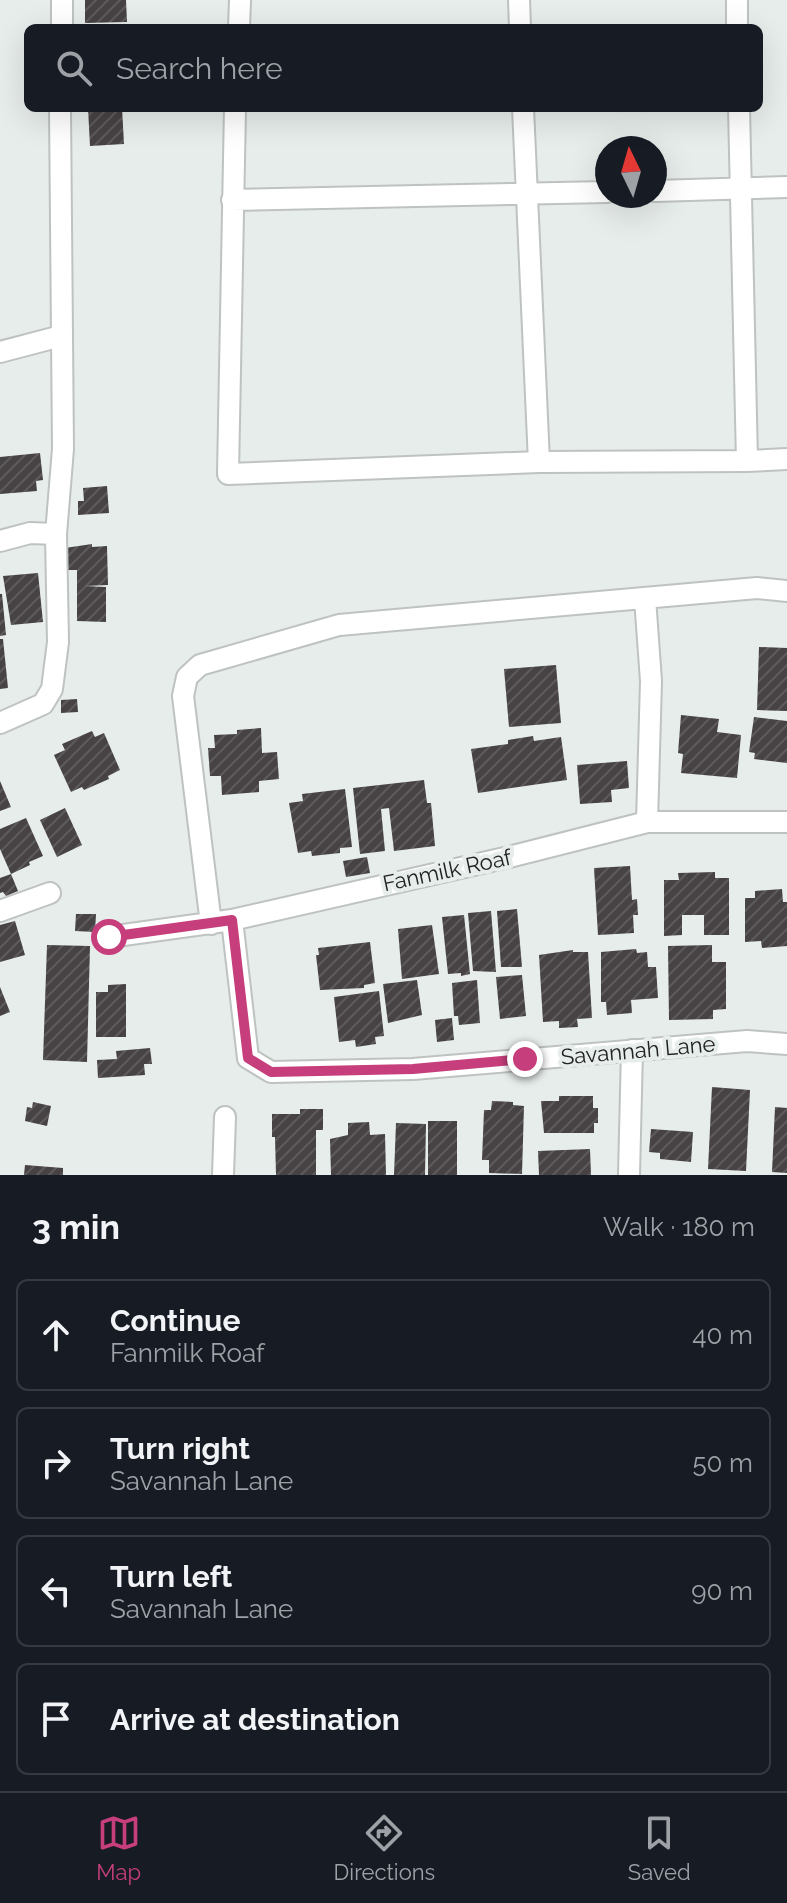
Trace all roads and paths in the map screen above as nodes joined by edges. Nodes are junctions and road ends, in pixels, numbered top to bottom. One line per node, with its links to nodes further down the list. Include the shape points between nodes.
1 (62, 0): 5 (street)
2 (240, 0): 6 (street)
3 (519, 0): 7 (street)
4 (737, 0): 8 (street)
5 (62, 24)
6 (239, 24)
7 (520, 24)
8 (737, 24)
9 (60, 112): 19 (street)
10 (235, 112): 18 (street)
11 (523, 112): 17 (street)
12 (739, 112): 14 (street)
13 (787, 187): 14 (street)
14 (740, 188): 15 (street); 22 (street)
15 (667, 191)
16 (595, 192): 17 (street)
17 (525, 195): 18 (street); 23 (street)
18 (232, 200): 23 (street, via 228,474)
19 (61, 336): 20 (street); 24 (street, via 63,449)
20 (0, 352)
21 (787, 459): 22 (street)
22 (747, 461): 23 (street)
23 (539, 462)
24 (56, 534): 25 (street, via 30,533); 28 (street, via 58,642 52,689 43,704)
25 (0, 541)
26 (787, 591): 27 (street, via 757,588)
27 (645, 598): 29 (street, via 651,681); 34 (street, via 339,625 200,665 187,677 183,696)
28 (0, 723)
29 (647, 822): 30 (street, Fanmilk Roaf); 33 (street, Fanmilk Roaf)
30 (787, 822)
31 (50, 893): 32 (street)
32 (0, 911)
33 (232, 920): 34 (street, Fanmilk Roaf); 37 (street, Savannah Lane, via 248,1058 271,1072 413,1069)
34 (211, 924): 35 (street, Fanmilk Roaf)
35 (109, 937)
36 (787, 1044): 37 (street, Savannah Lane, via 747,1041)
37 (632, 1050): 40 (street)
38 (225, 1117): 39 (street)
39 (223, 1175)
40 (629, 1175)

